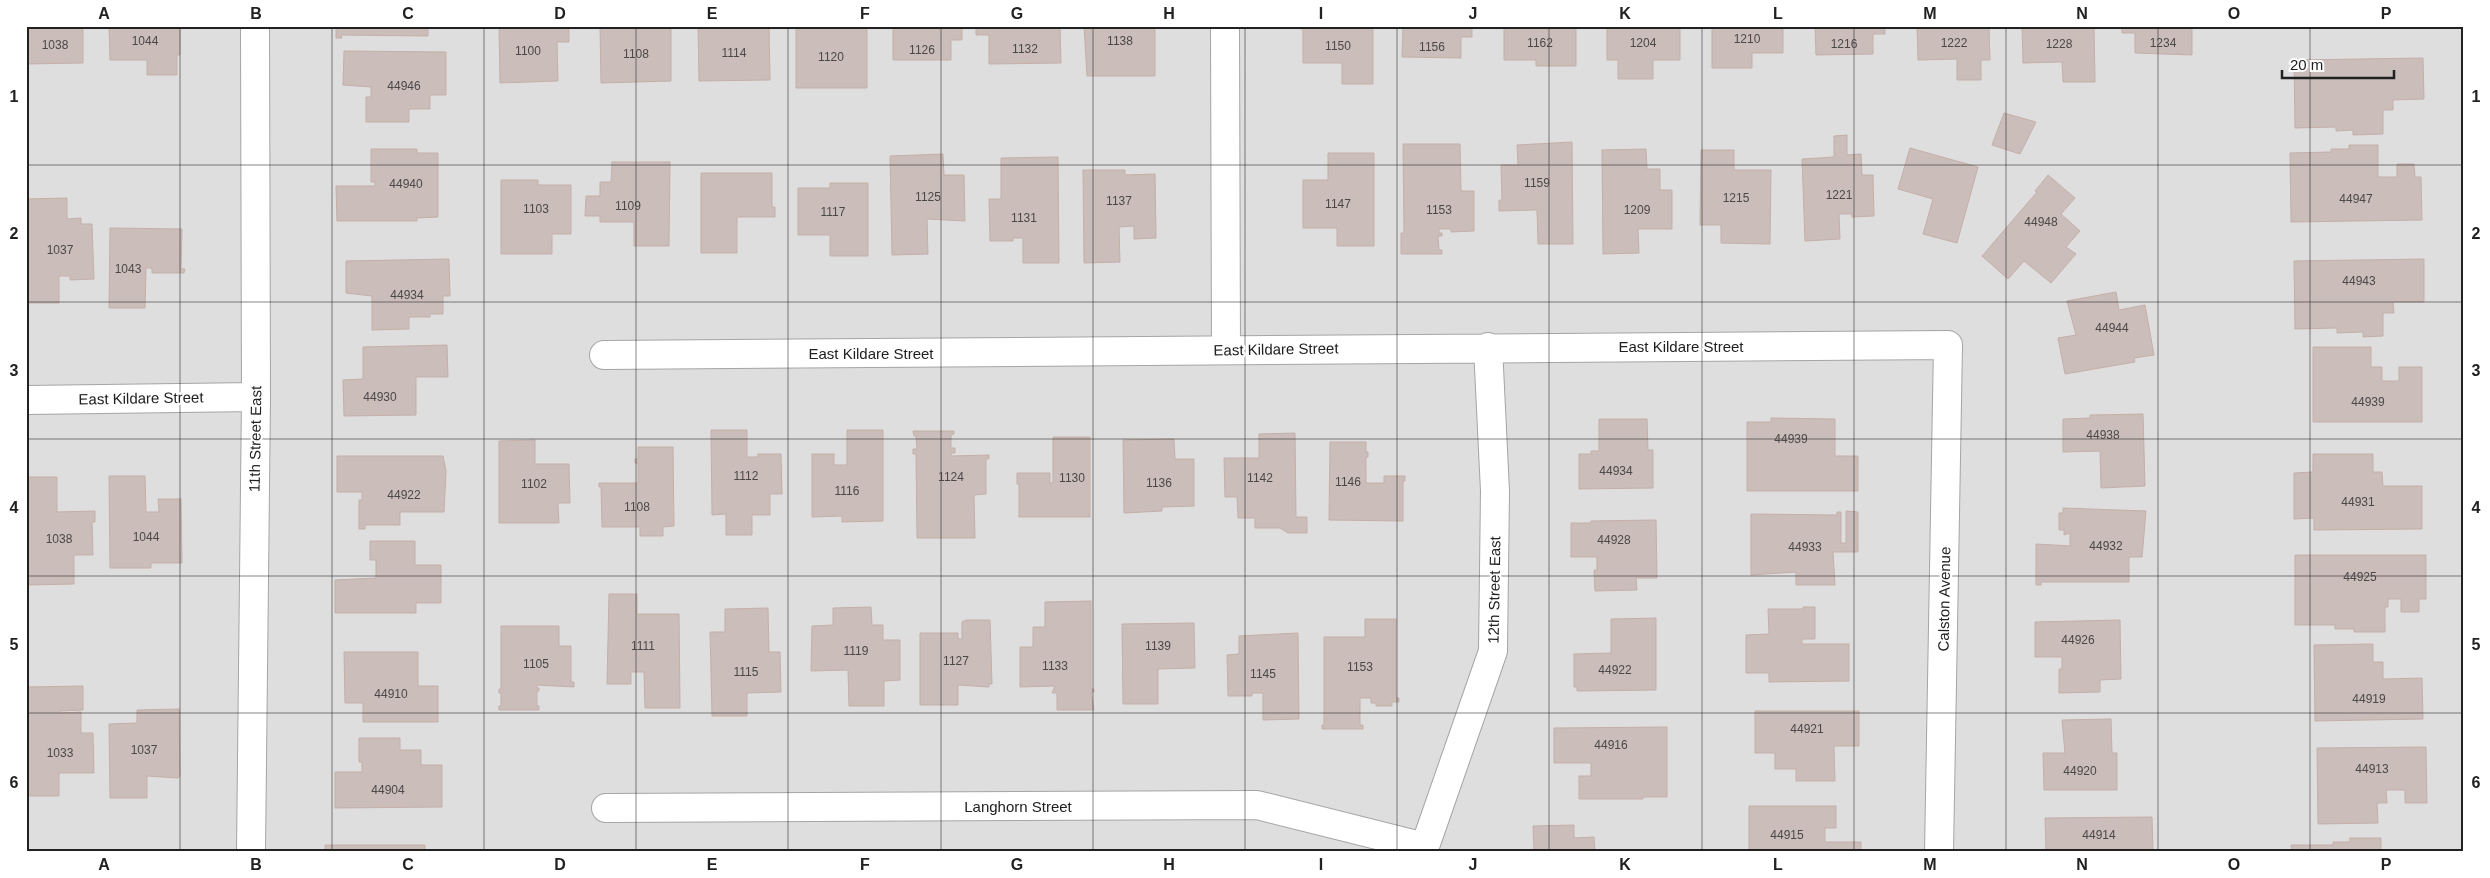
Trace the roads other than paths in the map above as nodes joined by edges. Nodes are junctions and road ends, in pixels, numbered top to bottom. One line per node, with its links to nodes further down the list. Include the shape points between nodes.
1 (256, 26): 7 (street, 11th Street East)
2 (1225, 26): 5 (street)
3 (1948, 345): 4 (street, East Kildare Street); 12 (street, Calston Avenue)
4 (1488, 347): 5 (street, East Kildare Street); 10 (street, 12th Street East, via 1495,491 1493,650)
5 (1226, 350): 6 (street, East Kildare Street)
6 (604, 355)
7 (256, 397): 8 (street, East Kildare Street); 11 (street, 11th Street East)
8 (26, 400)
9 (606, 808): 10 (street, Langhorn Street, via 1257,805)
10 (1424, 849)
11 (251, 852)
12 (1939, 852)

